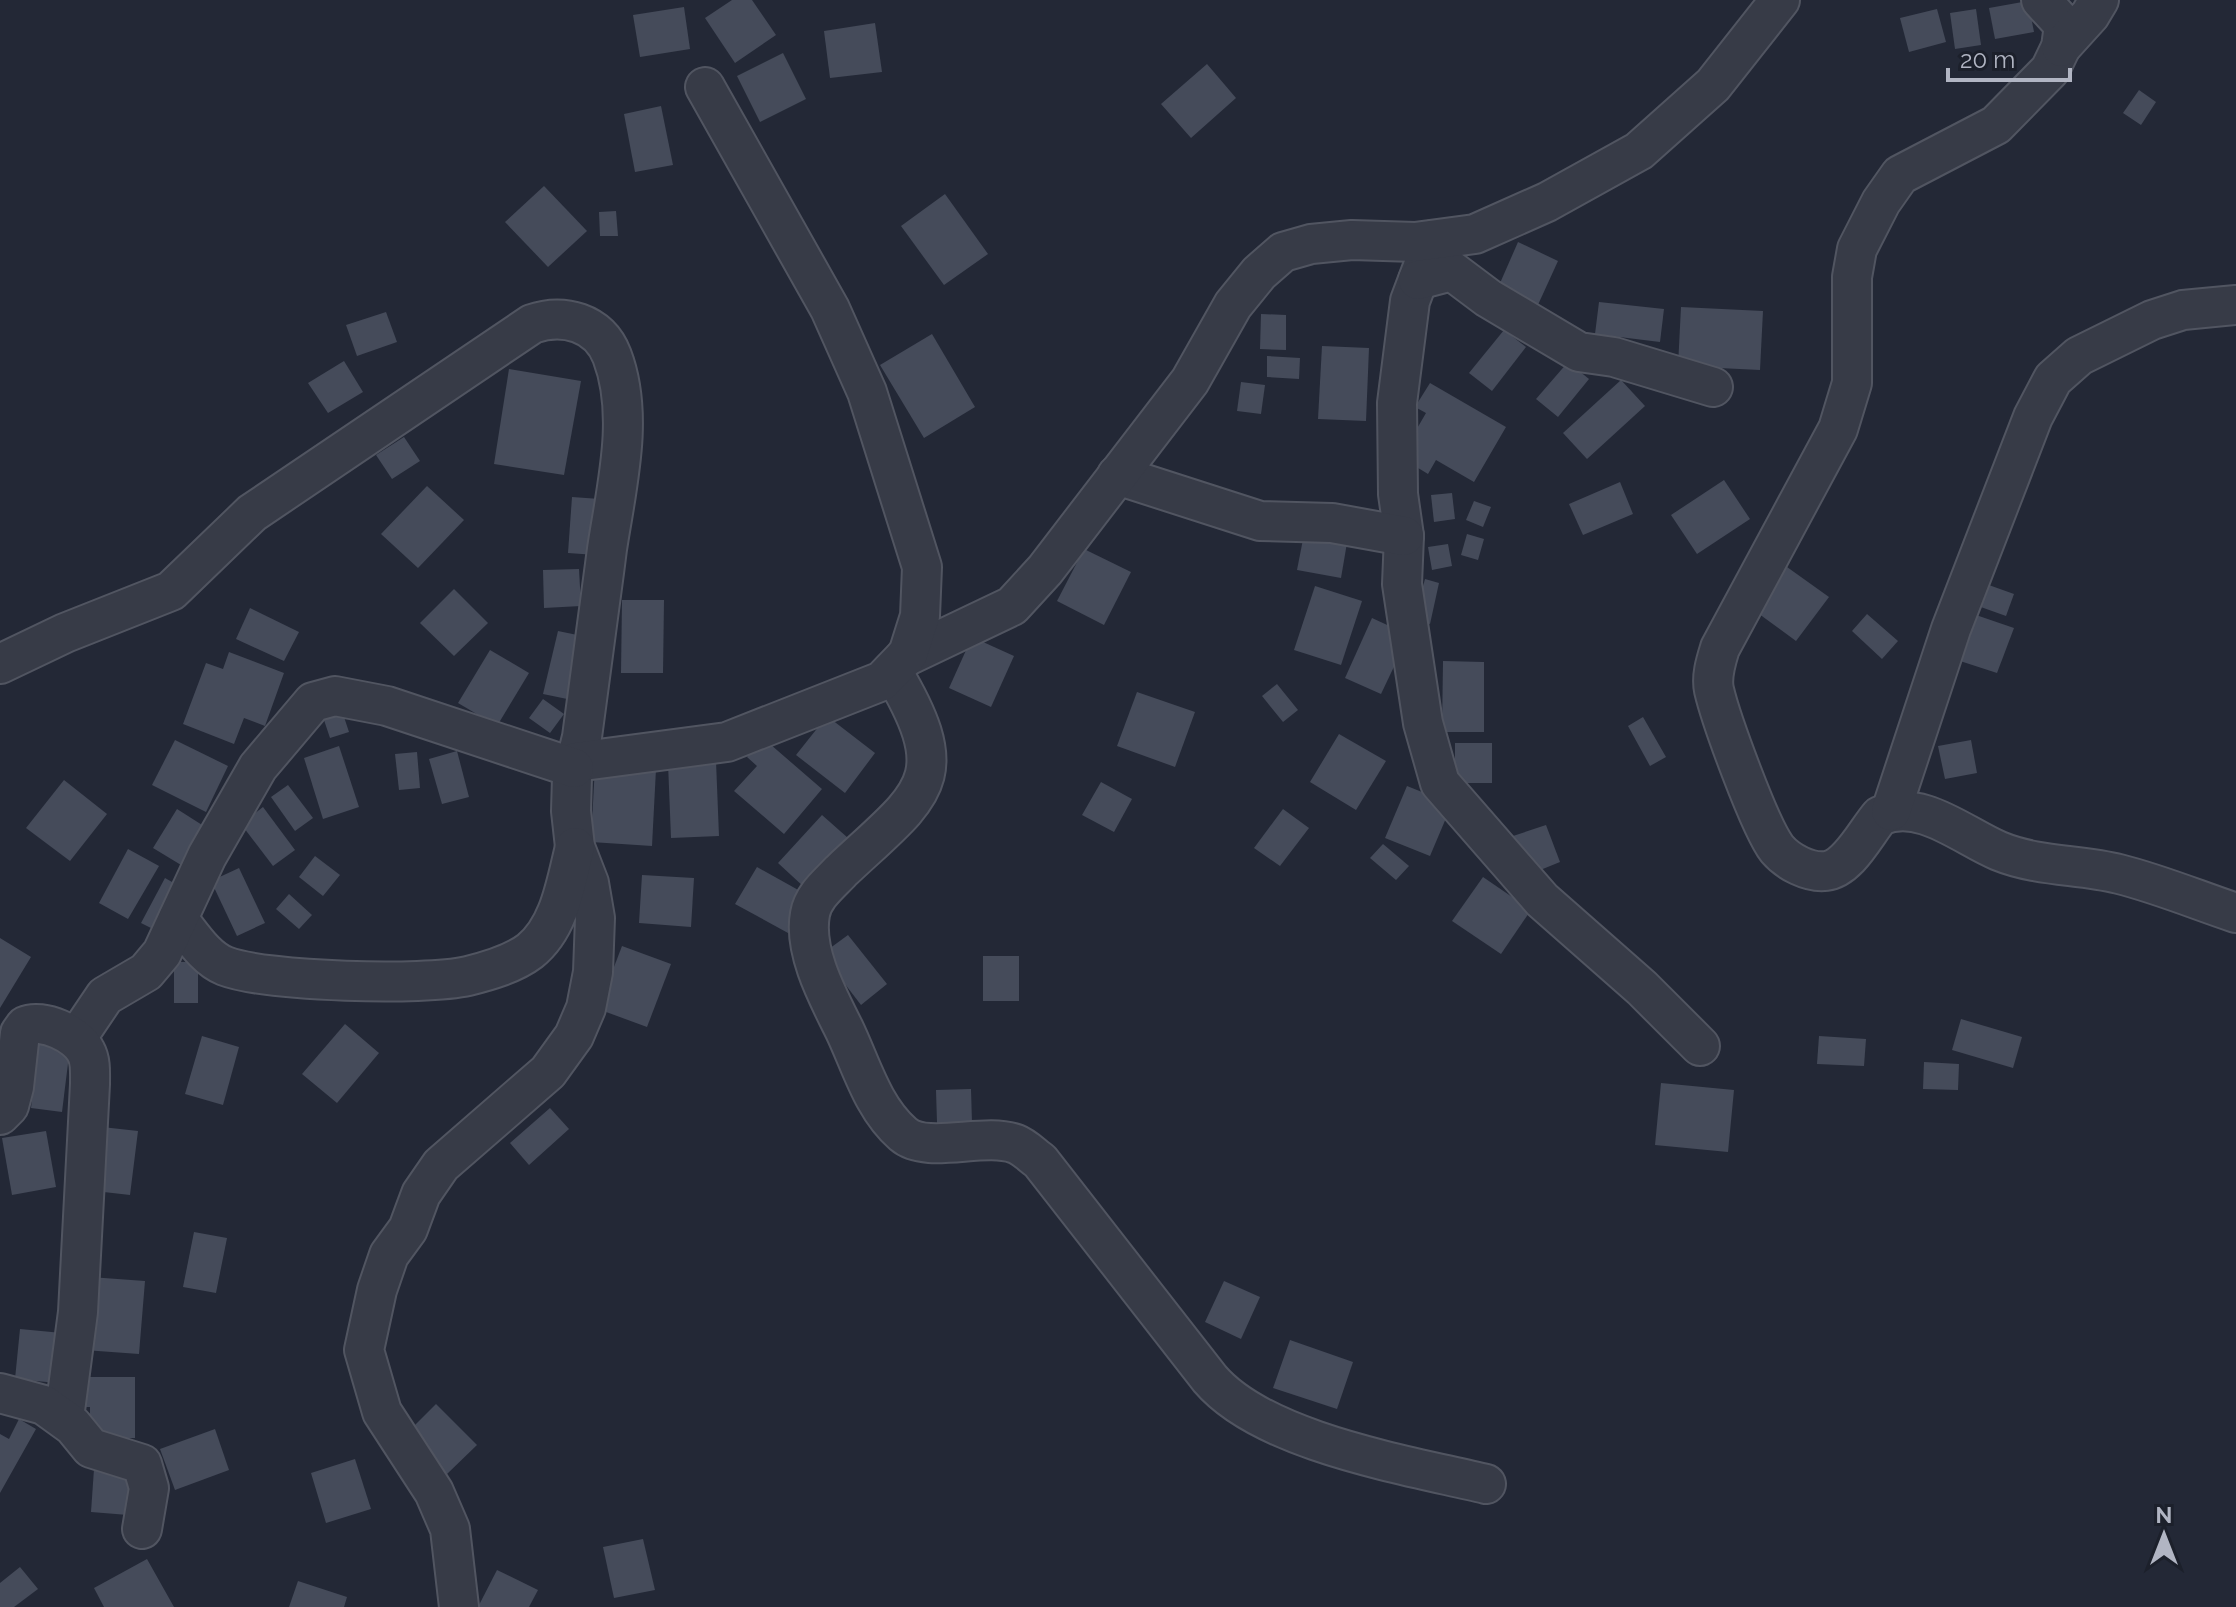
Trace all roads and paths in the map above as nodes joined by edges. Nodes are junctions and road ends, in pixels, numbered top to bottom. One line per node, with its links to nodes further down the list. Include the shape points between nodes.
1 (1780, 0): 6 (street, via 1713,85 1639,151 1475,234)
2 (2041, 0): 4 (street, via 2064,25)
3 (2099, 0): 4 (street)
4 (2061, 47): 15 (street, via 2050,70 1996,125 1900,175 1881,202 1857,249 1852,383 1838,429 1720,648 1713,671 1713,688 1759,814 1776,848 1790,860 1828,871 1844,862 1880,816)
5 (705, 87): 13 (street, via 830,309 867,392 922,567 920,616)
6 (1433, 240): 7 (street); 10 (street, via 1352,240 1283,252 1233,305 1190,381)
7 (1418, 280): 9 (street, via 1452,271 1579,352 1614,357); 11 (street, via 1410,301 1397,403)
8 (2236, 305): 15 (street, via 2183,310 2152,320 2079,356 2053,379 2033,417 1951,629)
9 (1713, 387)
10 (1117, 475): 11 (street, via 1260,521 1332,523); 13 (street, via 1012,606)
11 (1404, 536): 20 (street, via 1402,584 1423,723 1440,783 1542,900)
12 (0, 664): 14 (street, via 171,591 252,513 532,324 567,318 596,332 612,354 622,438)
13 (898, 664): 14 (street, via 882,681 727,742); 24 (street, via 924,733 929,761 921,789 897,820 820,892 810,911 808,933 837,1015 888,1116 905,1136 949,1143 995,1139 1018,1145 1040,1161 1210,1379 1241,1407 1367,1455)
14 (575, 765): 16 (street); 18 (street, via 387,706 335,696 313,702 258,767)
15 (1891, 811): 17 (street, via 1933,818 2030,862 2119,874)
16 (575, 847): 18 (street, via 560,906 546,935 508,963 466,976 370,981 249,972 210,958); 26 (street, via 595,918 586,1008 548,1072 441,1165 421,1194 408,1229 389,1255 364,1350 382,1412 434,1492 450,1529)
17 (2236, 913)
18 (178, 919): 19 (street, via 146,972 105,996)
19 (76, 1039): 21 (street, via 37,1023 25,1026 9,1106); 23 (street, via 89,1060 90,1084 78,1312)
20 (1700, 1046)
21 (0, 1115)
22 (0, 1393): 23 (street, via 44,1405)
23 (64, 1418): 25 (street, via 91,1448 142,1464 149,1488)
24 (1486, 1484)
25 (142, 1529)
26 (459, 1607)

